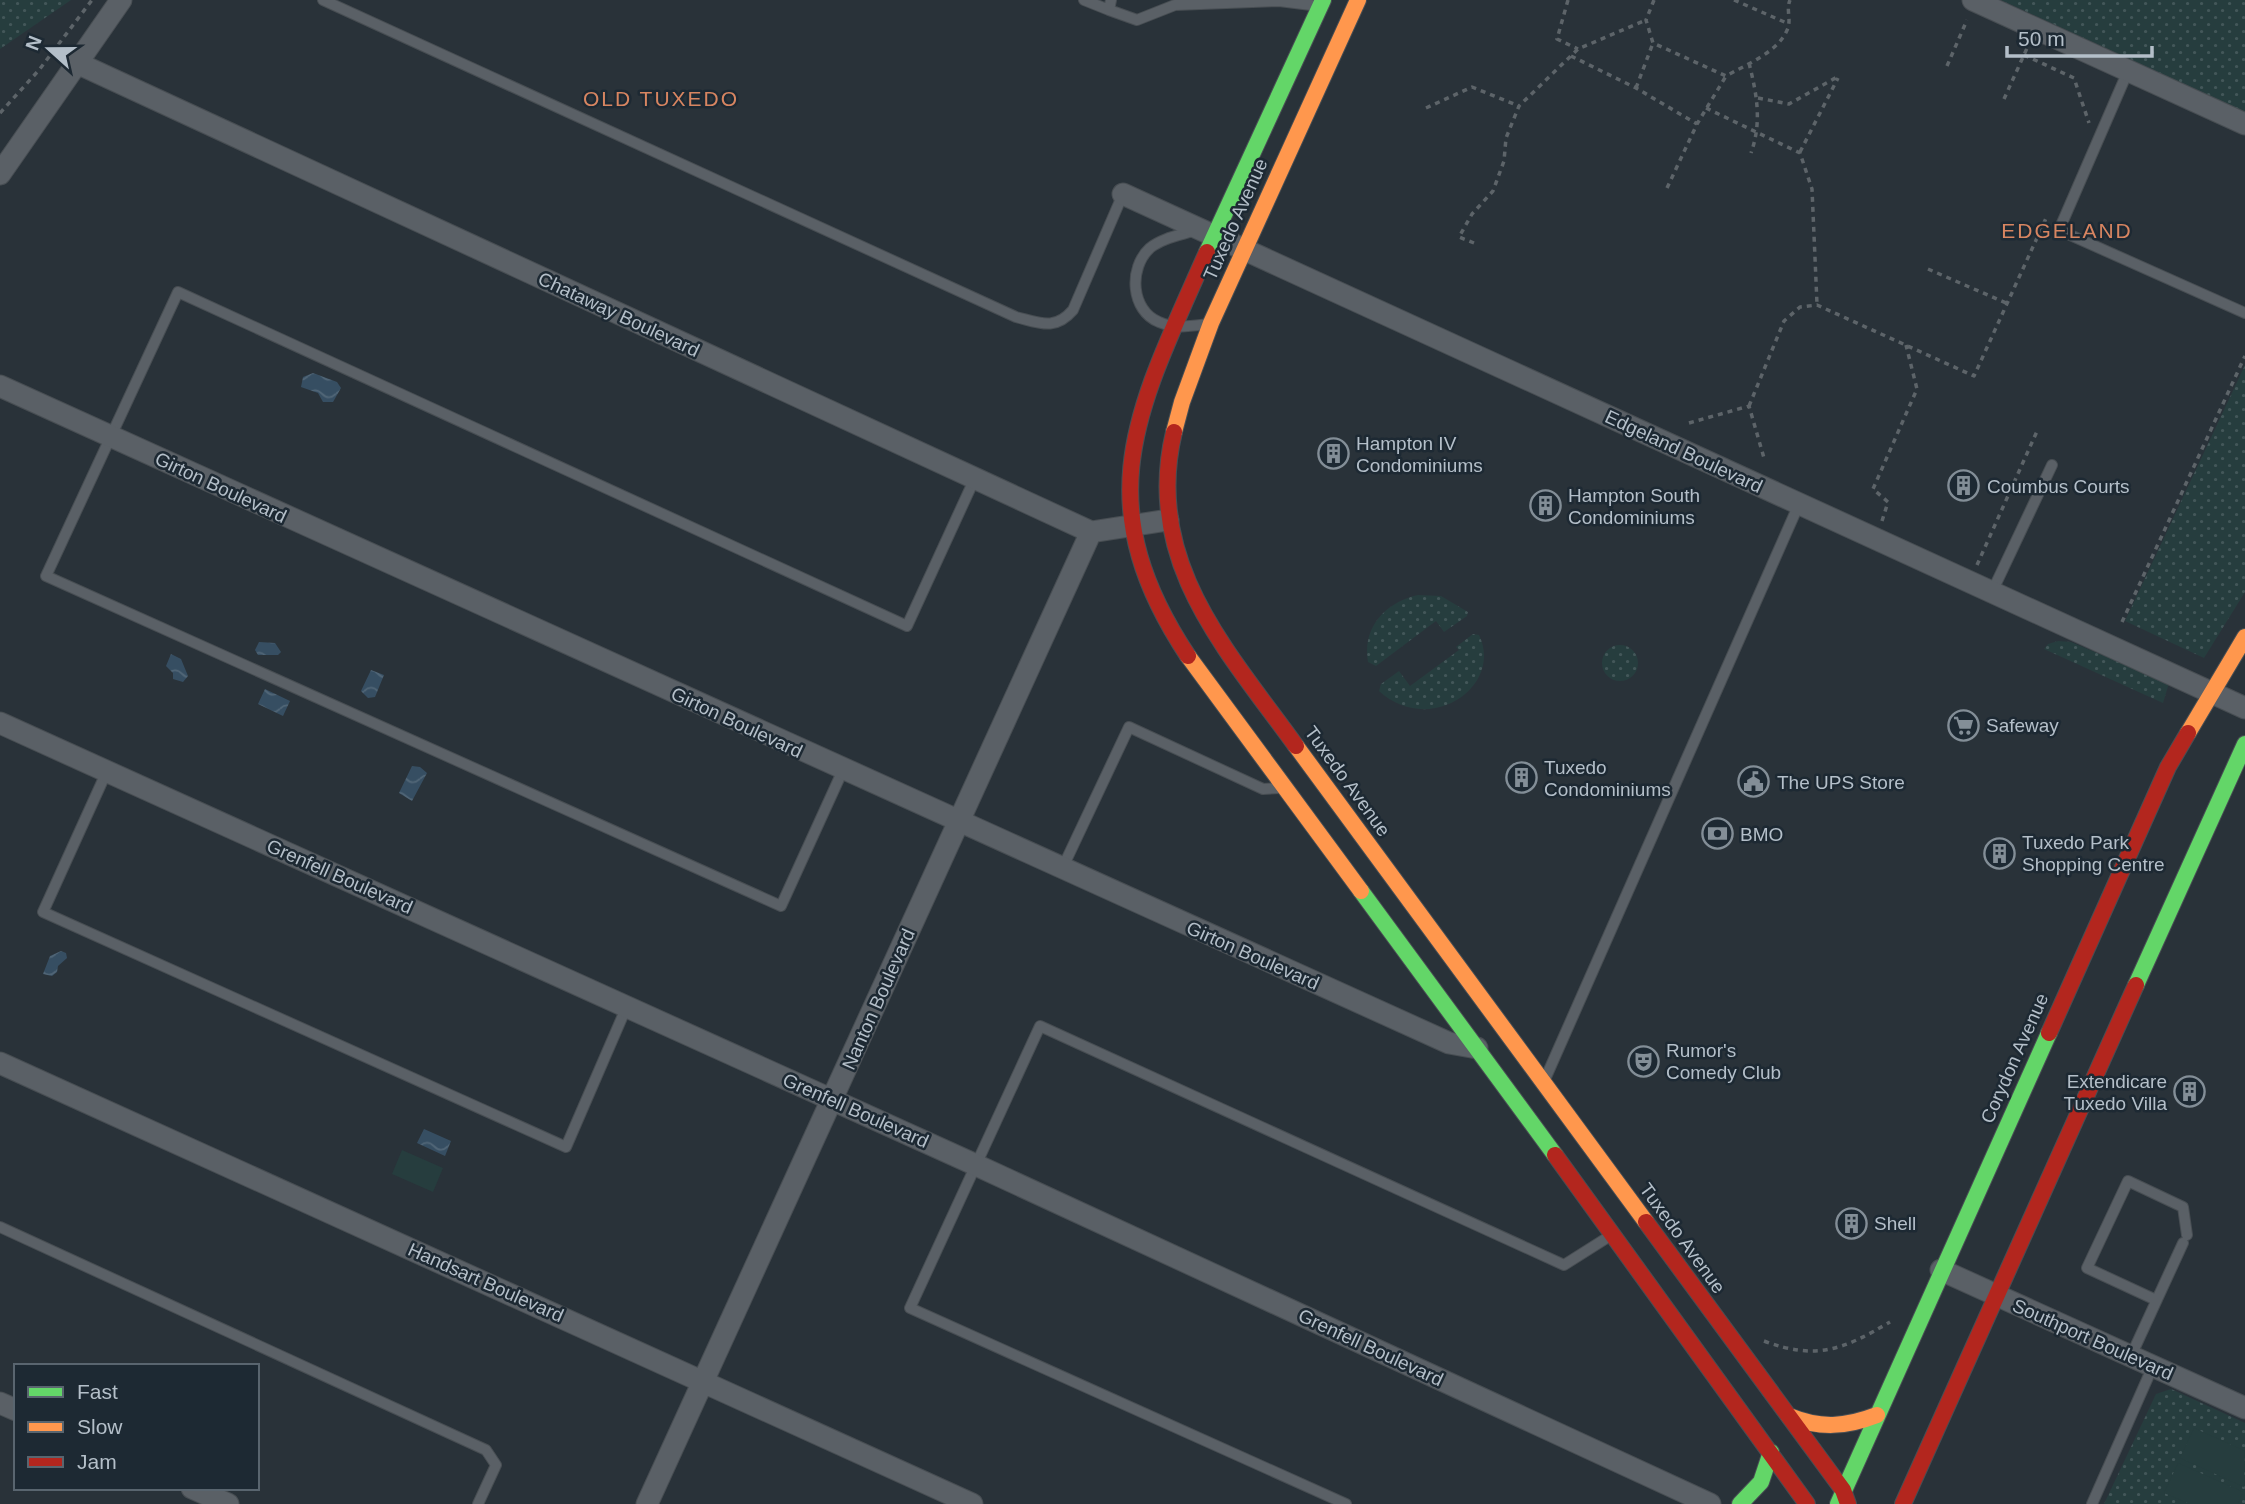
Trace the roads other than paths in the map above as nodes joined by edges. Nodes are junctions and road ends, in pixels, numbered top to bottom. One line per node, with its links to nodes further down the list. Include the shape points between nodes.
1 (121, 0): 9 (street)
2 (323, 0): 13 (lane, via 1016,317 1050,326 1063,322 1073,310)
3 (1084, 0): 7 (lane)
4 (1358, 0): 8 (main road, Tuxedo Avenue)
5 (1974, 1): 10 (street)
6 (1321, 3): 7 (lane, via 1175,5 1137,20); 8 (main road); 14 (main road, Tuxedo Avenue)
7 (1110, 5)
8 (1349, 19): 15 (main road, Tuxedo Avenue)
9 (77, 63): 12 (street); 22 (street, Chataway Boulevard)
10 (2128, 71): 11 (street); 16 (lane, via 2059,230)
11 (2245, 124)
12 (0, 174)
13 (1123, 194): 14 (street, Edgeland Boulevard)
14 (1206, 232): 15 (street, Edgeland Boulevard); 18 (main road, Tuxedo Avenue); 18 (lane, via 1150,248 1136,273 1142,309 1158,322)
15 (1244, 250): 17 (main road, Tuxedo Avenue); 23 (street, Edgeland Boulevard)
16 (2245, 313)
17 (1212, 324): 18 (lane); 24 (main road, Tuxedo Avenue, via 1174,434)
18 (1175, 327): 25 (main road, Tuxedo Avenue, via 1153,377 1133,444 1128,473)
19 (0, 386): 20 (street, Girton Boulevard)
20 (111, 437): 22 (lane, via 178,292 907,626); 33 (street, Girton Boulevard); 33 (lane, via 46,576 781,906)
21 (2052, 465): 27 (lane)
22 (975, 478): 26 (street, Chataway Boulevard)
23 (1799, 504): 27 (street, Edgeland Boulevard); 41 (lane)
24 (1168, 520): 25 (street); 41 (main road, Tuxedo Avenue, via 1185,579 1219,639)
25 (1131, 526): 26 (street); 35 (main road, Tuxedo Avenue, via 1146,583 1168,625)
26 (1091, 532): 36 (street, Nanton Boulevard)
27 (1993, 592): 29 (street, Edgeland Boulevard)
28 (2245, 637): 29 (main road, Corydon Avenue)
29 (2211, 693): 30 (street, Edgeland Boulevard); 48 (main road, Corydon Avenue, via 2168,767)
30 (2245, 708)
31 (0, 723): 34 (street, Grenfell Boulevard)
32 (2245, 744): 49 (main road)
33 (843, 770): 36 (street, Girton Boulevard)
34 (107, 771): 38 (street, Grenfell Boulevard); 38 (lane, via 43,912 566,1147)
35 (1285, 788): 37 (lane, via 1263,789 1129,727); 39 (main road, Tuxedo Avenue)
36 (958, 822): 37 (street, Girton Boulevard); 42 (street, Nanton Boulevard)
37 (1062, 869): 39 (street, Girton Boulevard, via 1449,1043)
38 (627, 1006): 42 (street, Grenfell Boulevard)
39 (1477, 1048): 45 (main road, Tuxedo Avenue)
40 (0, 1063): 53 (street, Handsart Boulevard)
41 (1543, 1083): 47 (main road, Tuxedo Avenue)
42 (832, 1100): 43 (street, Grenfell Boulevard); 53 (street, Nanton Boulevard)
43 (976, 1165): 45 (lane, via 1040,1027 1564,1265); 64 (lane, via 910,1308); 65 (street, Grenfell Boulevard)
44 (0, 1227): 61 (lane, via 486,1450 496,1465)
45 (1613, 1233): 57 (main road, Tuxedo Avenue, via 1634,1255)
46 (1657, 1257): 47 (lane)
47 (1676, 1263): 56 (main road, Tuxedo Avenue)
48 (1941, 1270): 49 (street, Southport Boulevard); 55 (main road, Corydon Avenue)
49 (1997, 1295): 51 (street, Southport Boulevard); 68 (main road)
50 (2156, 1300): 50 (lane, via 2087,1268 2127,1181 2183,1207 2185,1239); 51 (lane)
51 (2131, 1356): 52 (street, Southport Boulevard)
52 (2153, 1366): 54 (street, Southport Boulevard); 69 (lane)
53 (704, 1381): 62 (street, Nanton Boulevard); 63 (street, Handsart Boulevard)
54 (2245, 1408)
55 (1877, 1415): 56 (main road, via 1832,1429); 59 (main road, Corydon Avenue)
56 (1789, 1416): 59 (main road, Tuxedo Avenue)
57 (1772, 1452): 66 (main road, via 1765,1477); 67 (main road, Tuxedo Avenue)
58 (196, 1490): 60 (street)
59 (1843, 1499)
60 (228, 1504)
61 (478, 1504)
62 (647, 1504)
63 (972, 1504)
64 (1346, 1504)
65 (1710, 1504)
66 (1740, 1504)
67 (1807, 1504)
68 (1903, 1504)
69 (2092, 1504)

